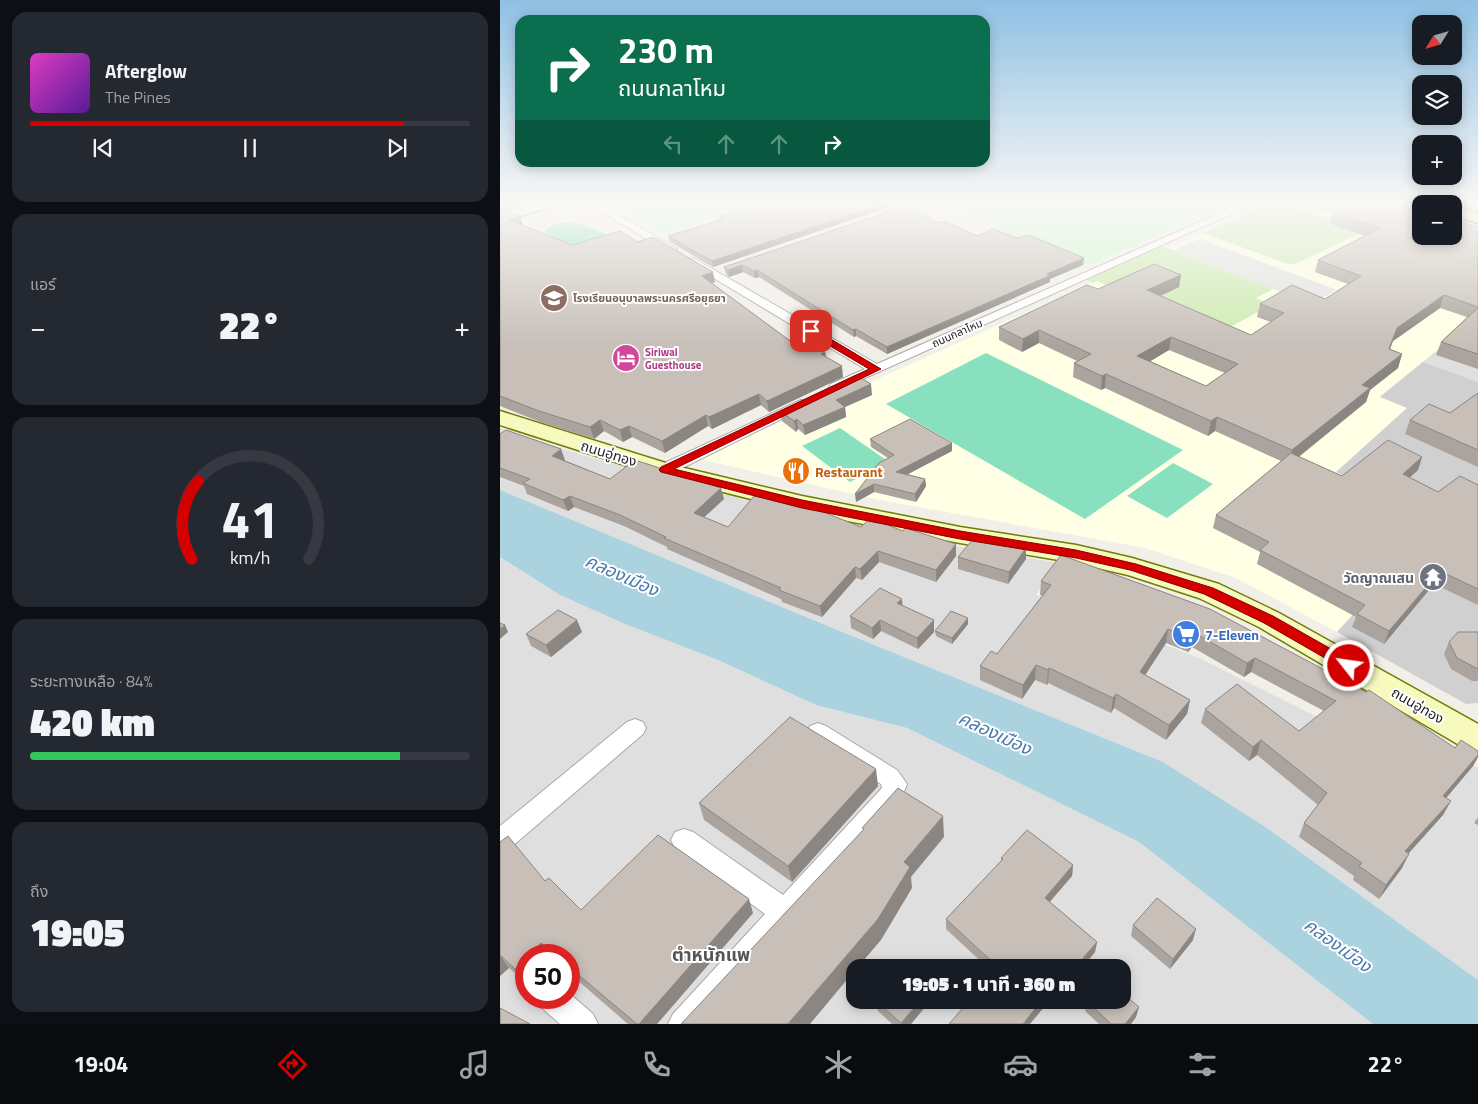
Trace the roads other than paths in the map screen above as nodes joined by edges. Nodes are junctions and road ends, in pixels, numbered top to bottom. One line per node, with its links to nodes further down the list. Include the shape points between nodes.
1 (672, 250): 4 (street)
2 (1145, 250): 5 (street, ถนนกลาโหม)
3 (731, 267): 4 (street)
4 (712, 273): 5 (street)
5 (876, 369): 7 (street, ถนนกลาโหม)
6 (500, 418): 7 (main road, ถนนอู่ทอง)
7 (664, 470): 10 (main road, ถนนอู่ทอง, via 802,504 1076,554 1209,591 1269,620)
8 (635, 728): 12 (street)
9 (818, 732): 13 (street, via 890,777 895,784 894,792)
10 (1478, 740)
11 (684, 840): 13 (street)
12 (500, 841)
13 (785, 912): 16 (street)
14 (565, 1009): 15 (street)
15 (583, 1024)
16 (683, 1024)

